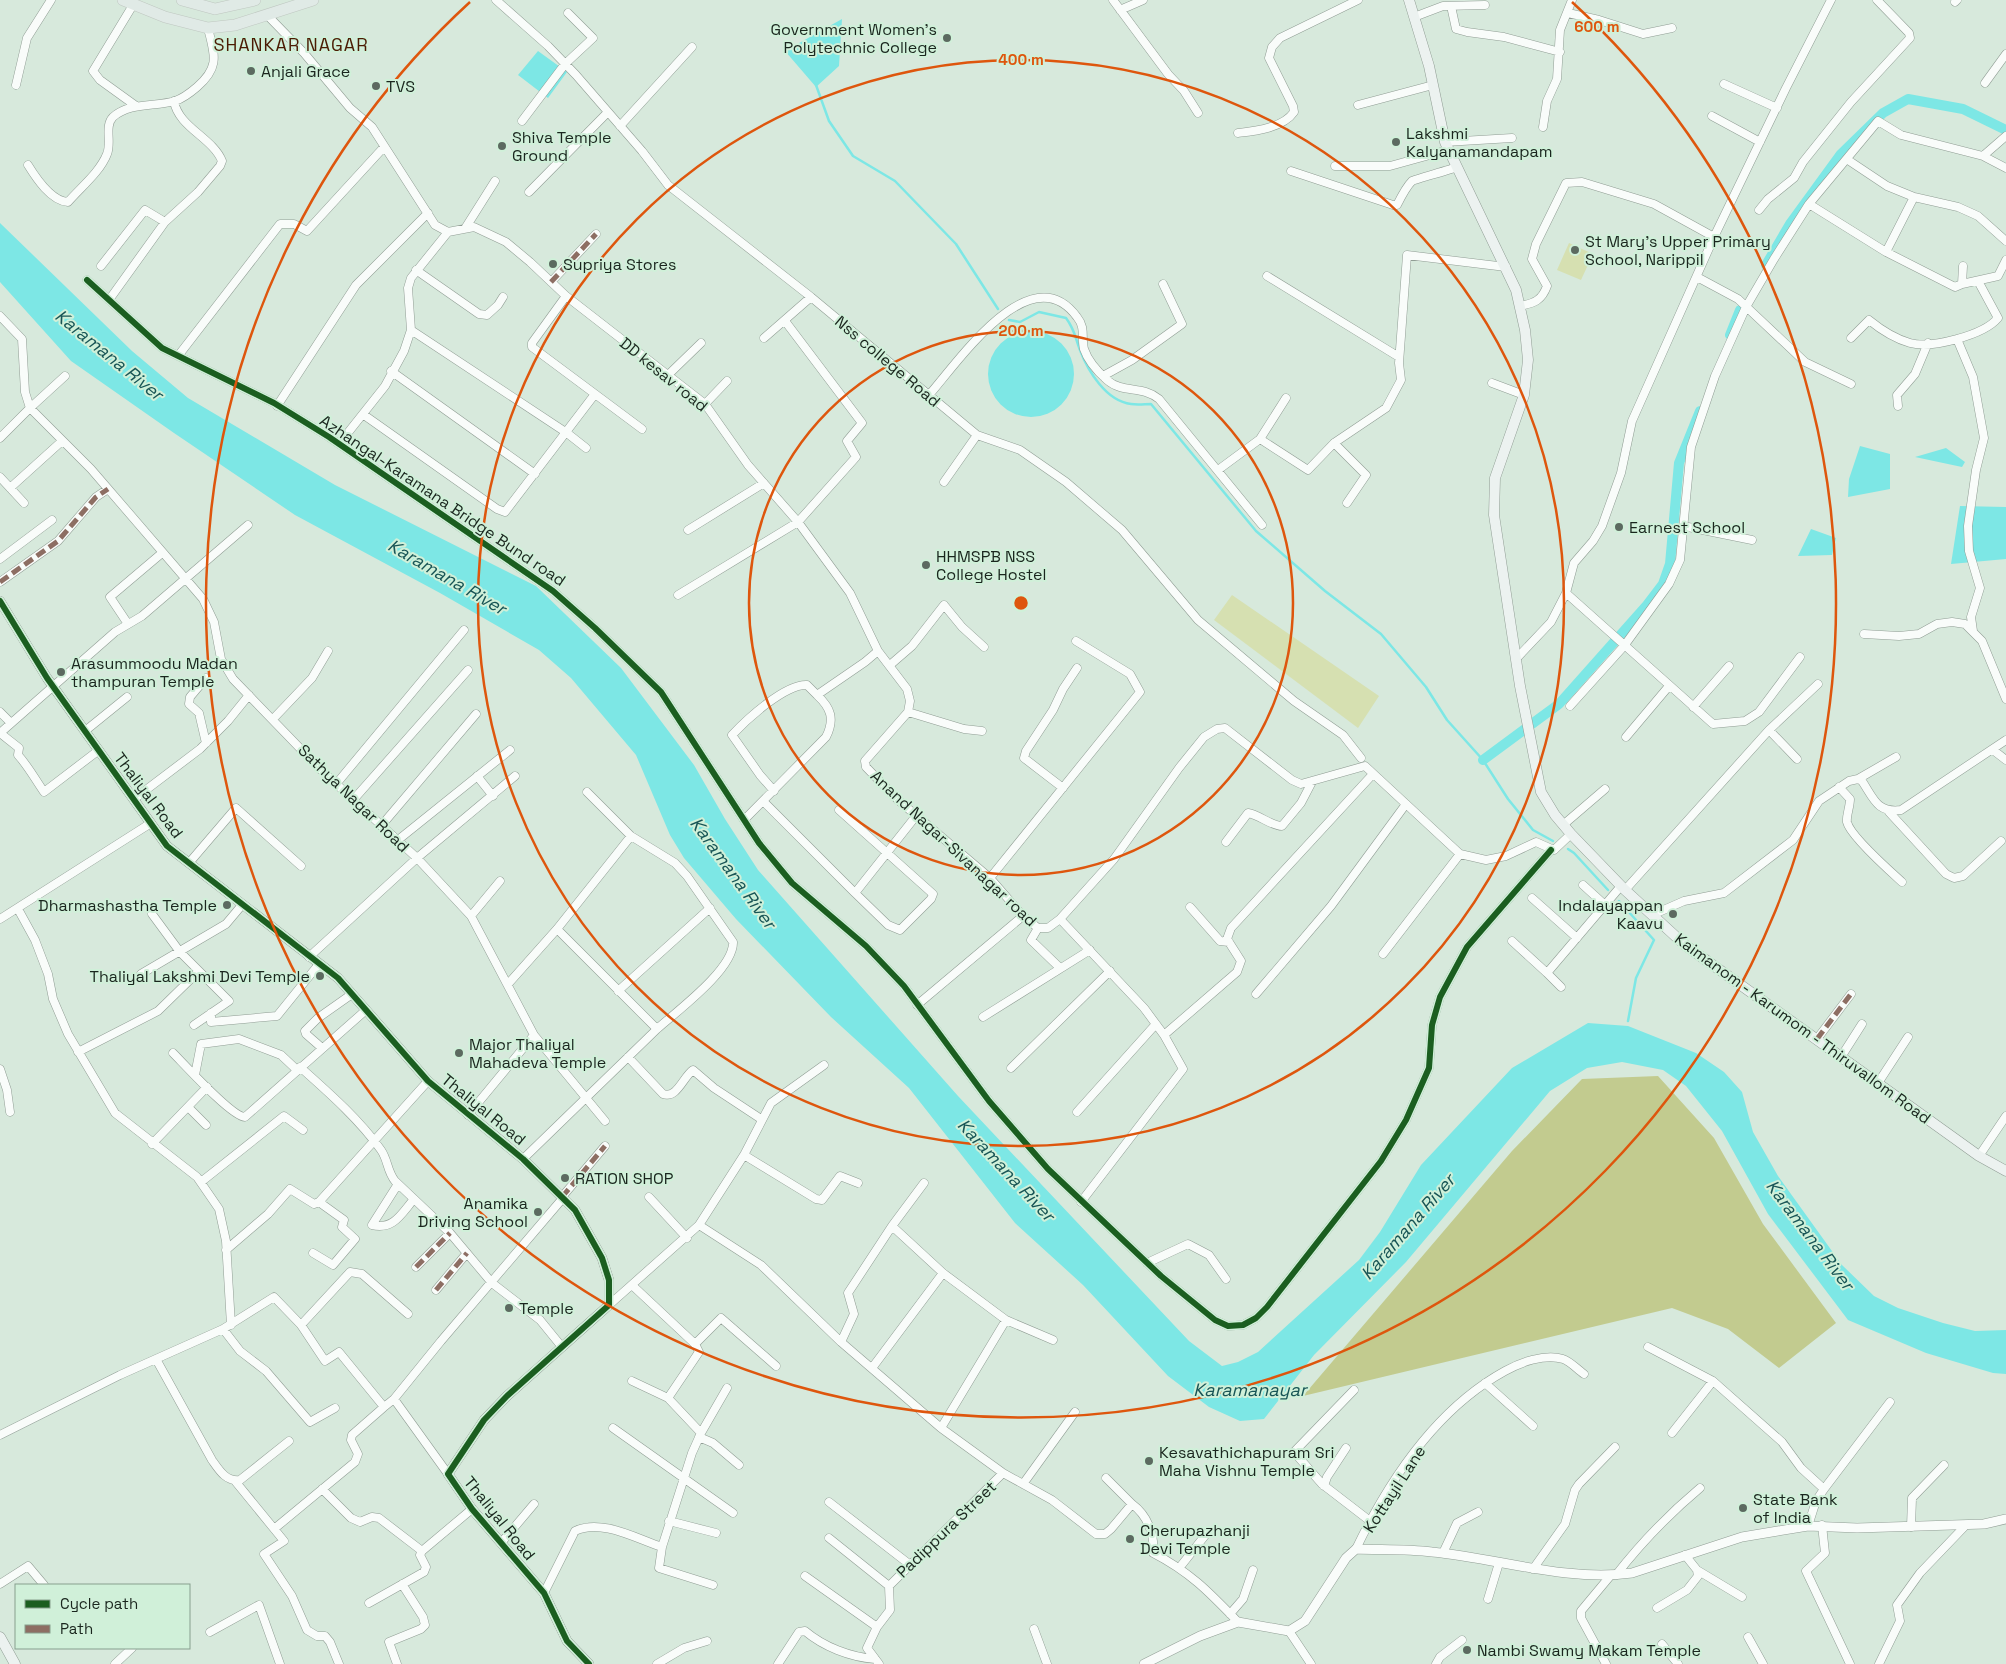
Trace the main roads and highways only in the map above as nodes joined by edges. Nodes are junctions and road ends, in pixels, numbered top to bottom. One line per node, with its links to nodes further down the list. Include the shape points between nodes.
1 (254, 0): 4 (main road, via 215,9)
2 (314, 0): 5 (main road, via 235,25 208,28)
3 (1409, 0): 6 (main road, Kaimanom - Karumom - Thiruvallom Road, via 1446,146 1506,267 1520,306 1528,360 1524,395 1495,478 1494,515 1541,792 1571,834 1623,888 1685,944 1979,1156)
4 (190, 1)
5 (128, 2)
6 (2006, 1171)
7 (0, 1637): 8 (main road)
8 (15, 1664)

